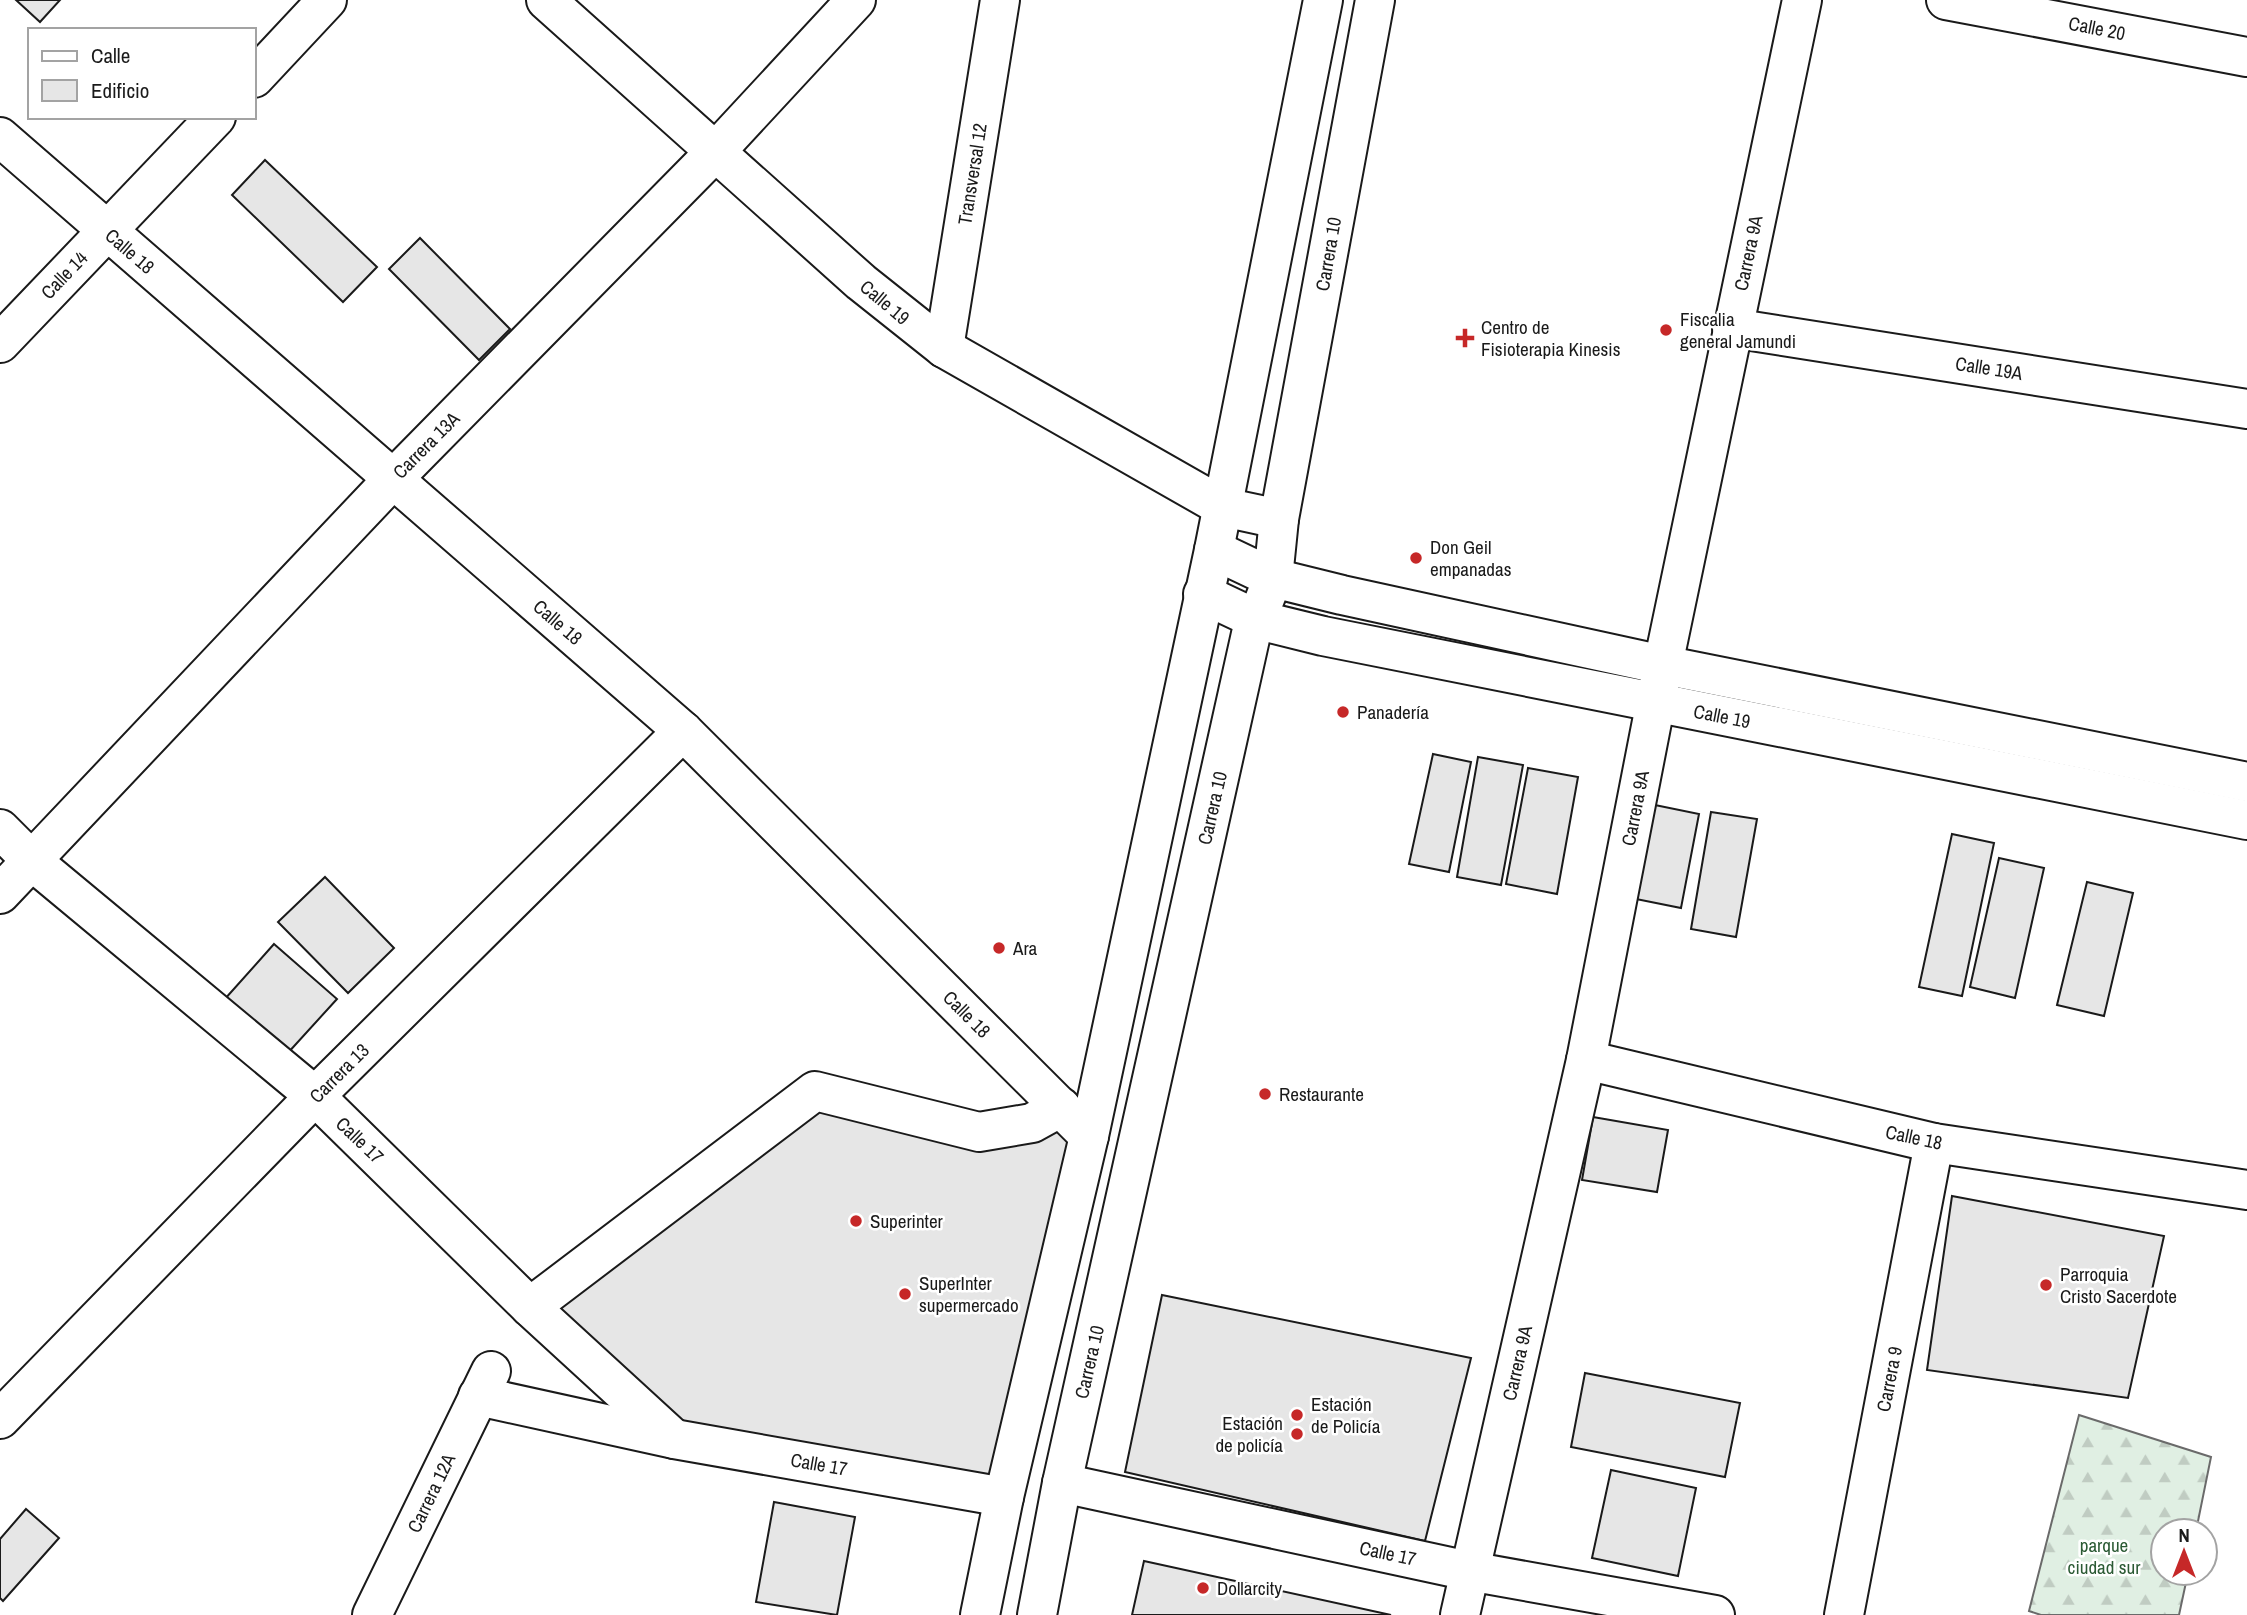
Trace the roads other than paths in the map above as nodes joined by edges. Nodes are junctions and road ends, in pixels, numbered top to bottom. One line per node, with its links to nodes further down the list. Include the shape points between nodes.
1 (327, 0): 10 (street)
2 (546, 0): 13 (street, Calle 19)
3 (856, 0): 13 (street, Carrera 13A)
4 (1000, 0): 17 (street, Transversal 12)
5 (1323, 0): 20 (street)
6 (1375, 0): 21 (street, Carrera 10)
7 (1802, 0): 15 (street, Carrera 9A)
8 (1946, 0): 9 (street, Calle 20)
9 (2247, 57)
10 (256, 76)
11 (214, 119): 14 (street, Calle 14)
12 (0, 137): 14 (street, Calle 18)
13 (717, 150): 17 (street, Calle 19, via 861,282); 19 (street, Carrera 13A)
14 (107, 232): 16 (street, Calle 14); 19 (street, Calle 18)
15 (1732, 328): 18 (street, Calle 19A); 26 (street, Carrera 9A)
16 (0, 343)
17 (944, 348): 20 (street, Calle 19)
18 (2247, 409)
19 (393, 479): 28 (street, Calle 18); 32 (street, Carrera 13A)
20 (1223, 507): 21 (street, Calle 19); 22 (street)
21 (1279, 519): 23 (street, Carrera 10)
22 (1214, 550): 23 (street, Calle 19); 24 (street)
23 (1273, 578): 25 (street, Carrera 10); 26 (street, Calle 19)
24 (1203, 594): 25 (street, Calle 19); 37 (street)
25 (1258, 620): 27 (street, Calle 19); 44 (street, Carrera 10, via 1251,634)
26 (1662, 665): 27 (street, Carrera 9A); 29 (street, Calle 19)
27 (1655, 703): 30 (street, Calle 19); 34 (street, Carrera 9A)
28 (683, 731): 35 (street, Carrera 13); 36 (street, Calle 18)
29 (2247, 782)
30 (2247, 820)
31 (0, 829): 32 (street, Calle 17)
32 (32, 861): 33 (street, Carrera 13A); 35 (street, Calle 17)
33 (0, 894)
34 (1586, 1060): 38 (street, Calle 18); 46 (street, Carrera 9A)
35 (315, 1096): 40 (street, Calle 17); 42 (street, Carrera 13)
36 (1061, 1107): 37 (street, Calle 18); 40 (street, via 1032,1124 979,1132 815,1091)
37 (1089, 1136): 45 (street)
38 (1934, 1143): 39 (street, Calle 18); 52 (street, Carrera 9)
39 (2247, 1190)
40 (530, 1307): 43 (street, Calle 17)
41 (484, 1383): 43 (street, Calle 17); 47 (street, Carrera 12A)
42 (0, 1419)
43 (674, 1438): 45 (street, Calle 17)
44 (1062, 1483): 46 (street, Calle 17); 49 (street, Carrera 10)
45 (1004, 1497): 48 (street)
46 (1469, 1571): 50 (street, Carrera 9A); 51 (street, Calle 17)
47 (372, 1615)
48 (980, 1615)
49 (1037, 1615)
50 (1460, 1615)
51 (1714, 1615)
52 (1844, 1615)

